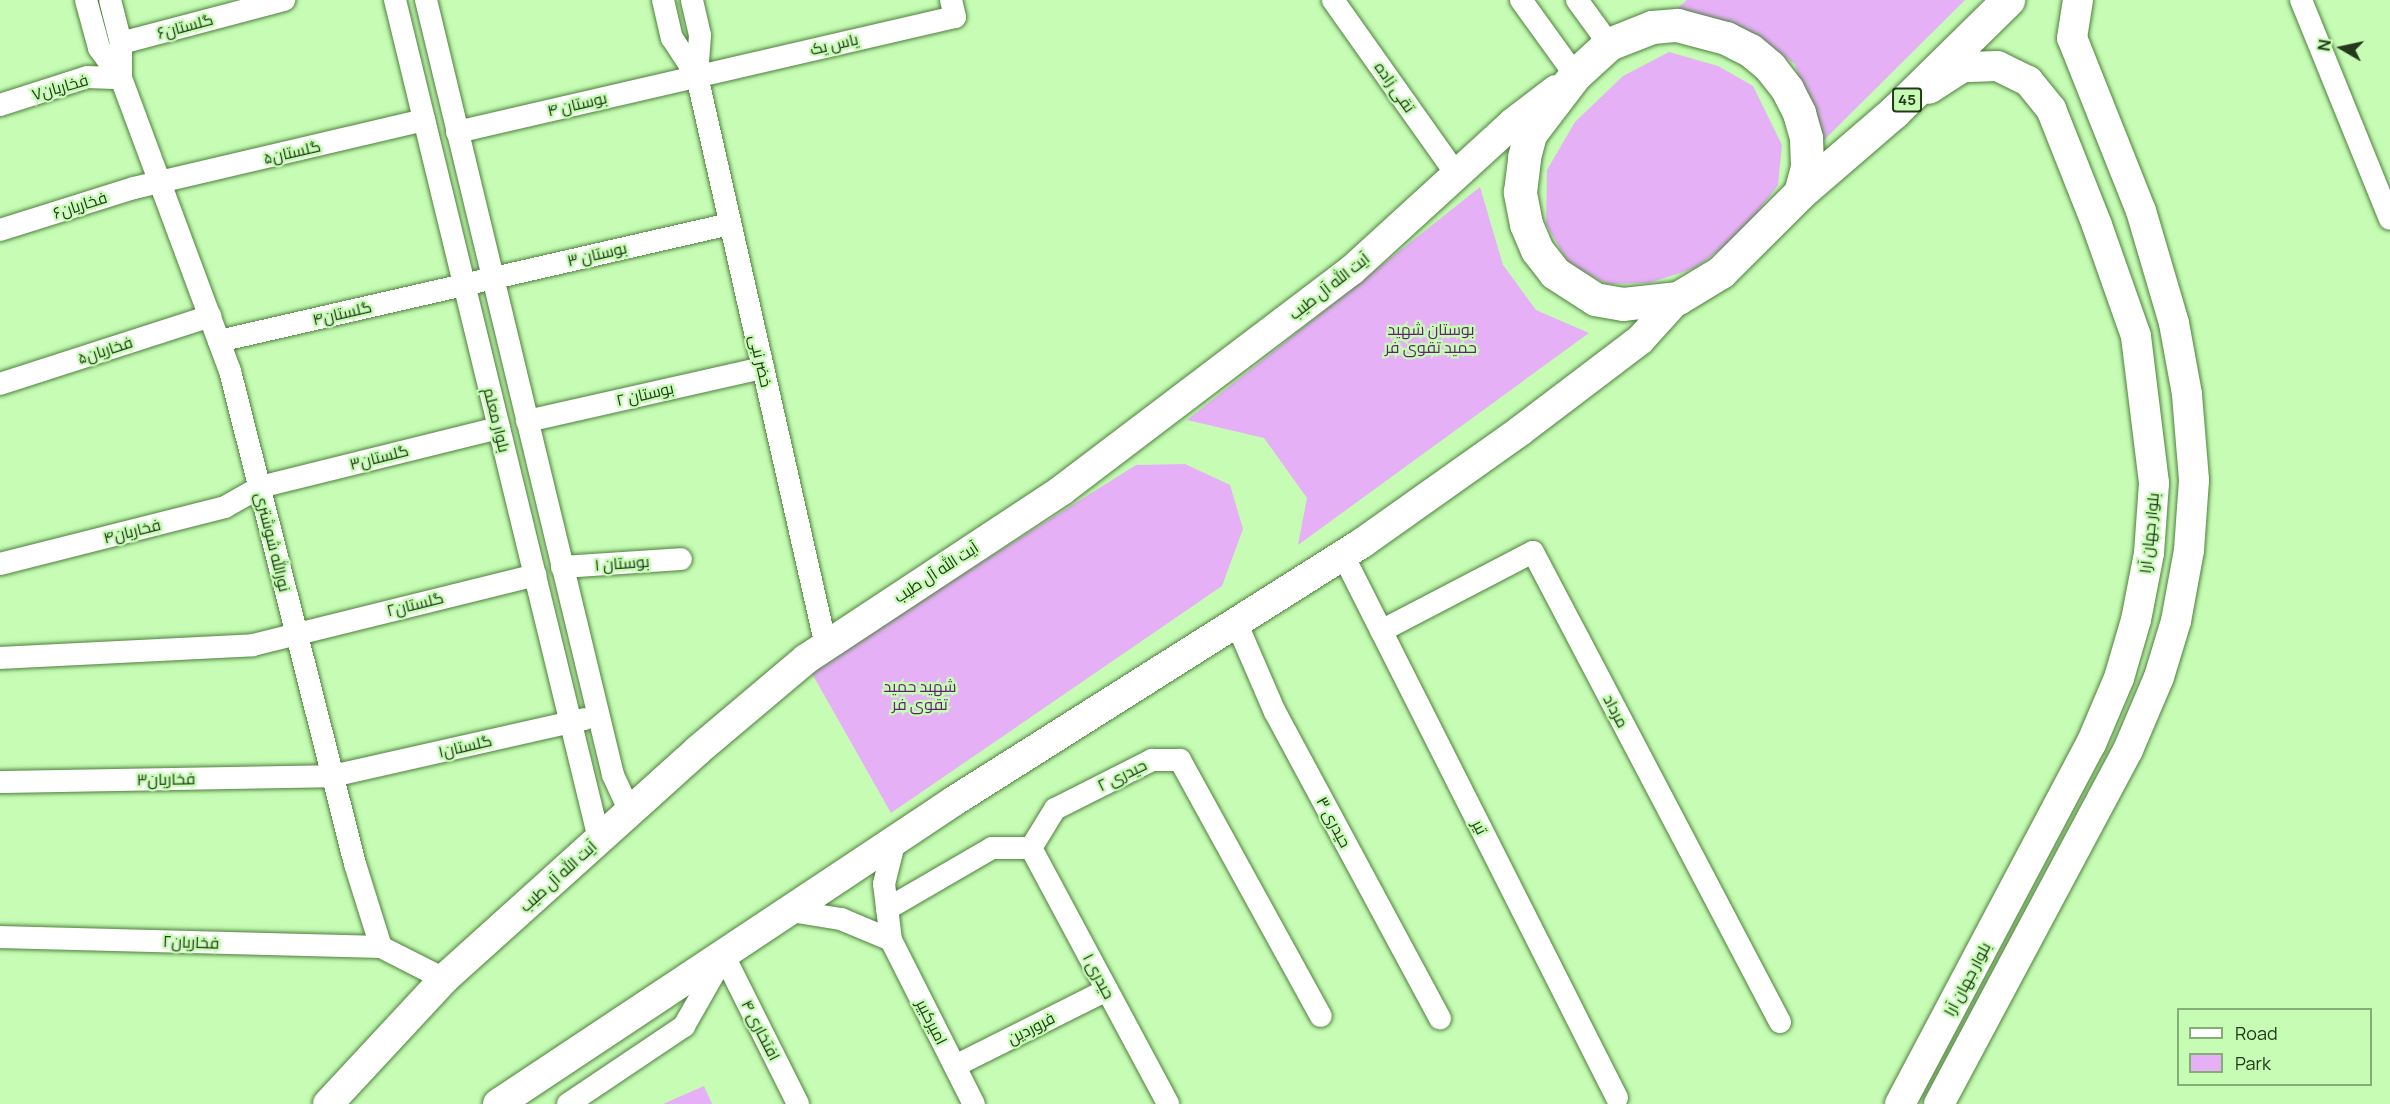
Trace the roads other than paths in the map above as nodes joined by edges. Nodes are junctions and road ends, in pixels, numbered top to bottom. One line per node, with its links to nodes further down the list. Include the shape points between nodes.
1 (86, 0): 20 (street, نورالله شوشتری, via 99,48)
2 (110, 0): 16 (street, نورالله شوشتری)
3 (284, 0): 16 (street, گلستان۶)
4 (395, 0): 23 (street, بلوار معلم)
5 (426, 0): 24 (street, بلوار معلم)
6 (663, 0): 19 (street, خضر نبی, via 672,38)
7 (692, 0): 19 (street, خضر نبی, via 700,35)
8 (951, 0): 19 (street, یاس یک, via 955,17)
9 (1333, 0): 25 (street, تقی زاده)
10 (1521, 0): 18 (street)
11 (1577, 0): 17 (street)
12 (1664, 0): 17 (highway)
13 (2008, 0): 22 (highway, 45)
14 (2078, 0): 79 (main road, بلوار جهان آرا, via 2072,38 2141,211 2174,323 2187,394 2194,480 2188,550 2176,621 2159,677 2128,750)
15 (2307, 3): 28 (street)
16 (121, 43): 20 (street, نورالله شوشتری)
17 (1609, 44): 18 (highway); 27 (highway, via 1652,27 1677,25 1726,38 1750,50 1770,67 1799,113 1806,138 1807,167)
18 (1575, 75): 25 (main road, آیت الله آل طیب, via 1513,123); 33 (highway, via 1530,134 1524,157 1520,192 1526,224 1537,250 1555,273 1595,299 1623,304)
19 (697, 76): 24 (street, بوستان ۴); 29 (street, خضر نبی)
20 (121, 78): 21 (street, فخاریان۷, via 87,77); 26 (street, نورالله شوشتری)
21 (0, 105)
22 (1894, 112): 27 (highway, 45); 78 (main road, بلوار جهان آرا, via 1963,67 1997,66 2028,81 2051,109 2136,336 2154,483 2149,553 2120,678 2091,744)
23 (424, 120): 26 (street, گلستان۵); 32 (street, بلوار معلم)
24 (457, 132): 31 (street, بلوار معلم)
25 (1457, 175): 49 (main road, آیت الله آل طیب, via 1352,270 1062,490)
26 (160, 183): 30 (street, فخاریان۶); 34 (street, نورالله شوشتری)
27 (1800, 193): 33 (highway, via 1721,272)
28 (2390, 219)
29 (730, 224): 31 (street, بوستان ۳); 36 (street, خضر نبی)
30 (0, 230)
31 (493, 279): 32 (street, بوستان ۳); 38 (street, بلوار معلم)
32 (464, 285): 35 (street, گلستان۴); 39 (street, بلوار معلم)
33 (1678, 298): 41 (main road, via 1631,347 1520,431)
34 (210, 316): 35 (street, نورالله شوشتری); 37 (street, فخاریان۵)
35 (219, 341): 40 (street, نورالله شوشتری)
36 (763, 368): 38 (street, بوستان ۲); 49 (street, خضر نبی)
37 (0, 384)
38 (527, 421): 44 (street, بلوار معلم)
39 (499, 428): 40 (street, گلستان۳); 45 (street, بلوار معلم)
40 (260, 487): 43 (street, فخاریان۴, via 225,507); 48 (street, نورالله شوشتری)
41 (1342, 555): 46 (main road); 47 (street, تیر)
42 (681, 559): 44 (street, بوستان ۱)
43 (0, 564)
44 (562, 567): 51 (street, بلوار معلم)
45 (534, 575): 48 (street, گلستان۲); 52 (street, بلوار معلم)
46 (1236, 622): 57 (main road); 68 (street, حیدری ۳, via 1275,712)
47 (1381, 631): 69 (street, مرداد, via 1533,552); 71 (street, تیر)
48 (296, 633): 50 (street, گلستان۲, via 254,645); 53 (street, نورالله شوشتری)
49 (826, 646): 55 (main road, آیت الله آل طیب, via 806,659)
50 (0, 658)
51 (598, 716): 52 (street, گلستان۱); 55 (street, بلوار معلم, via 613,775)
52 (570, 722): 53 (street, گلستان۱); 56 (street, بلوار معلم)
53 (332, 776): 54 (street, فخاریان۳); 63 (street, نورالله شوشتری)
54 (0, 782)
55 (630, 812): 56 (main road, آیت الله آل طیب)
56 (599, 839): 65 (main road, آیت الله آل طیب)
57 (895, 840): 59 (street, امیرکبیر, via 884,884); 60 (main road)
58 (1031, 848): 59 (street, via 992,848); 66 (street, حیدری ۱); 67 (street, حیدری ۲, via 1055,809 1152,760 1180,760)
59 (887, 909): 62 (street, امیرکبیر)
60 (791, 911): 62 (street, via 841,919); 64 (main road)
61 (0, 937): 63 (street, فخاریان۲)
62 (891, 940): 70 (street, امیرکبیر)
63 (381, 947): 65 (street)
64 (723, 956): 73 (main road); 74 (street, via 684,1026); 75 (street, افتخاری ۴)
65 (444, 979): 72 (main road, آیت الله آل طیب)
66 (1107, 990): 70 (street, فروردین); 77 (street, حیدری ۱)
67 (1321, 1016)
68 (1440, 1018)
69 (1780, 1022)
70 (955, 1066): 76 (street, امیرکبیر)
71 (1617, 1098)
72 (330, 1102)
73 (498, 1104)
74 (568, 1104)
75 (798, 1104)
76 (974, 1104)
77 (1168, 1104)
78 (1900, 1104)
79 (1939, 1104)

